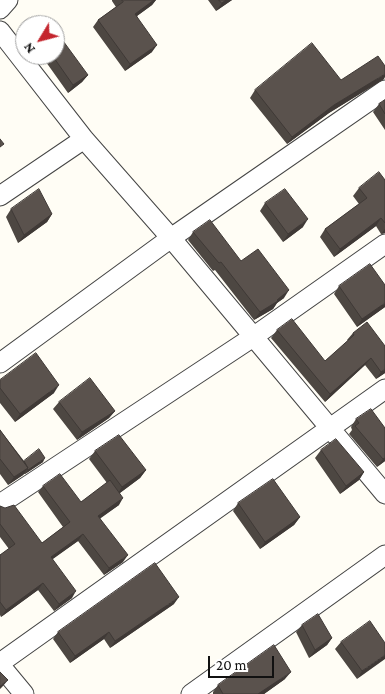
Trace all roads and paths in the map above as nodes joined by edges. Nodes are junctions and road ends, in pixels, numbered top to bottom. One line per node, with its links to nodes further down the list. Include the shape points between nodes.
1 (8, 0): 2 (street)
2 (0, 9)
3 (0, 31): 5 (street)
4 (385, 90): 7 (street)
5 (84, 139): 6 (street); 7 (street)
6 (0, 196)
7 (171, 238): 9 (street); 10 (street)
8 (385, 244): 9 (street)
9 (253, 337): 12 (street); 14 (street)
10 (0, 363)
11 (385, 389): 12 (street)
12 (329, 427): 13 (street); 16 (street)
13 (385, 494)
14 (0, 504)
15 (385, 555): 18 (street)
16 (0, 664): 17 (street)
17 (24, 694)
18 (191, 694)

